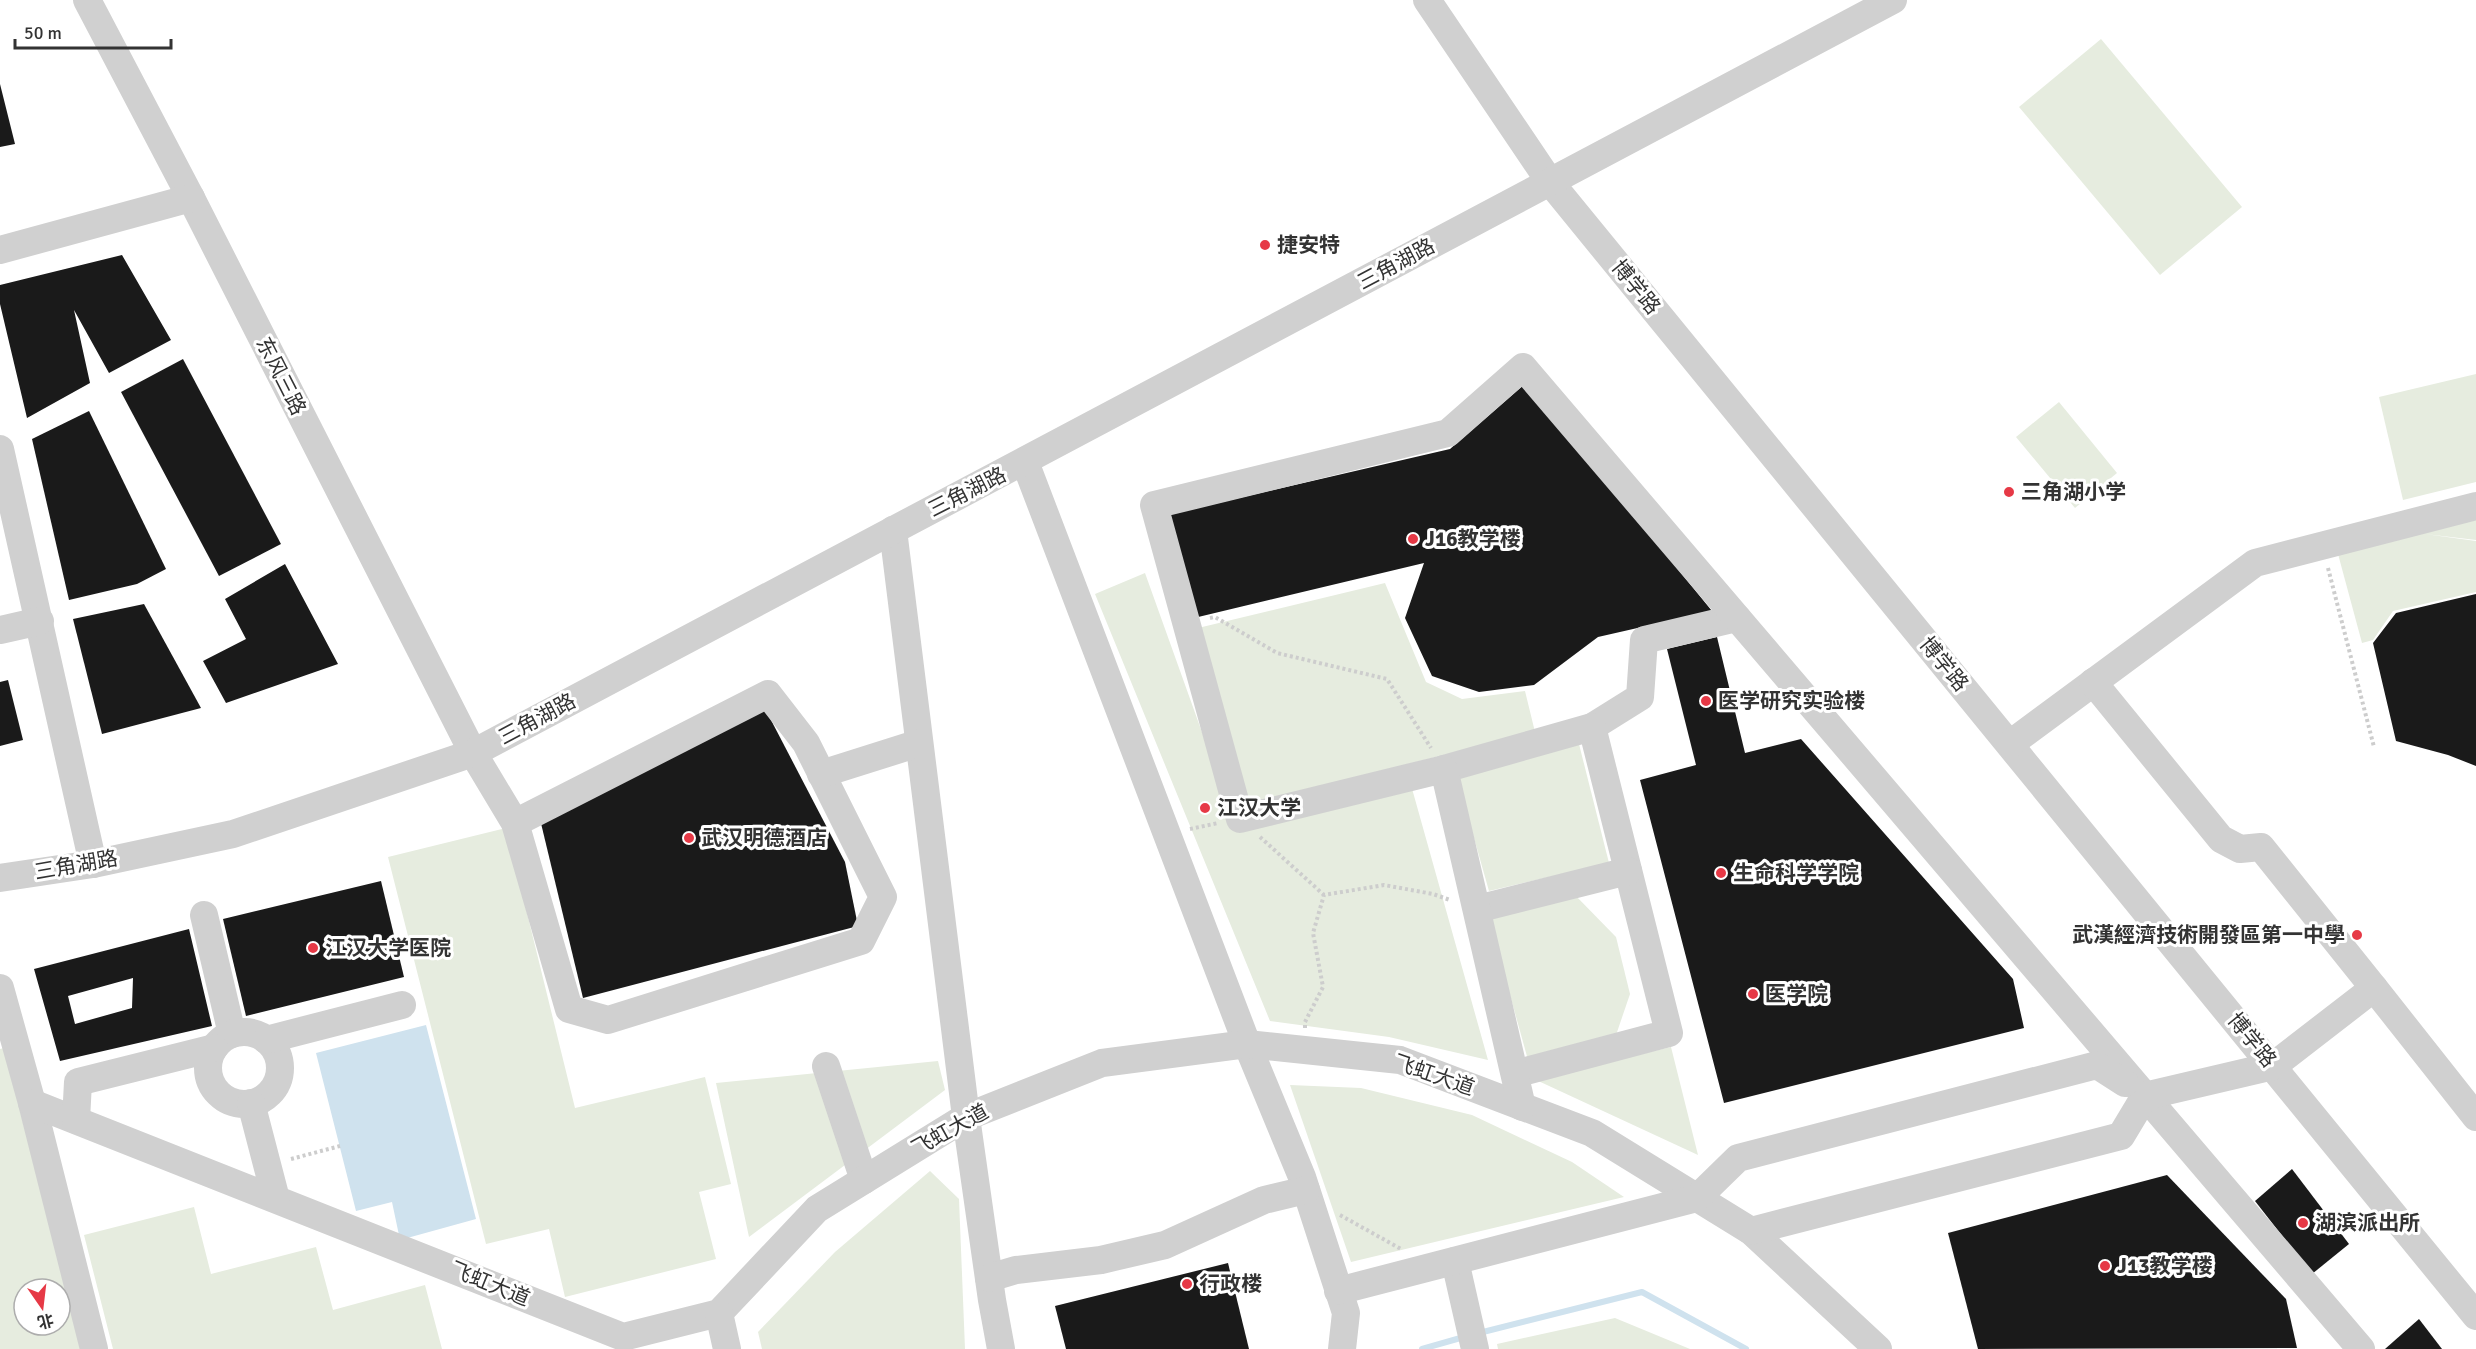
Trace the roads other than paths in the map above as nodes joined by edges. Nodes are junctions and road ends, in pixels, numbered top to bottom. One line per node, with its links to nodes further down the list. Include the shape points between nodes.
1 (87, 0): 5 (street, 东风三路)
2 (1427, 0): 4 (street, 博学路)
3 (1893, 0): 4 (street, 三角湖路)
4 (1550, 182): 8 (street, 三角湖路); 17 (street, 博学路)
5 (191, 198): 6 (street); 18 (street, 东风三路)
6 (0, 250)
7 (1, 458): 12 (street)
8 (1025, 462): 10 (street, 三角湖路); 33 (street)
9 (2476, 506): 14 (street, via 2255,563)
10 (893, 530): 16 (street); 18 (street, 三角湖路)
11 (1737, 618): 15 (street, via 1644,640 1640,697); 19 (street, via 1523,367 1448,433 1154,505 1240,819); 37 (street)
12 (40, 621): 13 (street); 22 (street)
13 (0, 630)
14 (2093, 682): 17 (street); 28 (street, via 2221,840 2240,849 2262,847)
15 (1592, 727): 19 (street); 23 (street)
16 (919, 743): 20 (street); 41 (street)
17 (2010, 744): 35 (street, 博学路)
18 (473, 753): 21 (street, 东风三路); 22 (street, 三角湖路, via 233,834)
19 (1444, 769): 25 (street)
20 (821, 774): 21 (street, via 807,743 768,694); 21 (street, 东风三路, via 883,897 861,941 608,1020 568,1009)
21 (515, 824)
22 (93, 864): 24 (street, 三角湖路)
23 (1628, 871): 25 (street); 36 (street, via 1669,1033)
24 (0, 878)
25 (1477, 909): 36 (street)
26 (204, 915): 32 (street)
27 (0, 988): 30 (street)
28 (2374, 988): 35 (street); 42 (street)
29 (402, 1005): 31 (street)
30 (5, 1028): 38 (street)
31 (266, 1040): 32 (street, via 255,1034); 39 (street, via 279,1059 280,1071 271,1092)
32 (223, 1041): 39 (street, via 209,1059 211,1083 227,1100); 43 (street, via 78,1082)
33 (1246, 1044): 40 (street, 飞虹大道, via 1400,1060); 41 (street, 飞虹大道, via 1102,1063); 45 (street)
34 (826, 1066): 44 (street)
35 (2273, 1066): 37 (street); 53 (street, 博学路)
36 (1515, 1074): 40 (street)
37 (2145, 1096): 46 (street, via 2097,1065 1738,1158); 48 (street, via 2121,1136); 61 (street)
38 (32, 1102): 43 (street, 飞虹大道); 55 (street)
39 (251, 1104): 47 (street)
40 (1522, 1107): 46 (street, 飞虹大道, via 1592,1133)
41 (966, 1117): 44 (street, 飞虹大道); 50 (street)
42 (2476, 1117)
43 (76, 1120): 47 (street, 飞虹大道)
44 (864, 1180): 52 (street, 飞虹大道, via 817,1209)
45 (1307, 1194): 50 (street, via 1264,1200 1165,1245); 51 (street)
46 (1697, 1198): 48 (street, 飞虹大道); 49 (street)
47 (276, 1199): 54 (street, 飞虹大道)
48 (1751, 1232): 60 (street, 飞虹大道)
49 (1444, 1264): 51 (street); 59 (street)
50 (989, 1278): 57 (street)
51 (1338, 1291): 58 (street, via 1346,1312)
52 (719, 1314): 54 (street, 飞虹大道); 56 (street)
53 (2476, 1316)
54 (624, 1343)
55 (94, 1349)
56 (727, 1349)
57 (1001, 1349)
58 (1342, 1349)
59 (1475, 1349)
60 (1878, 1349)
61 (2361, 1349)

